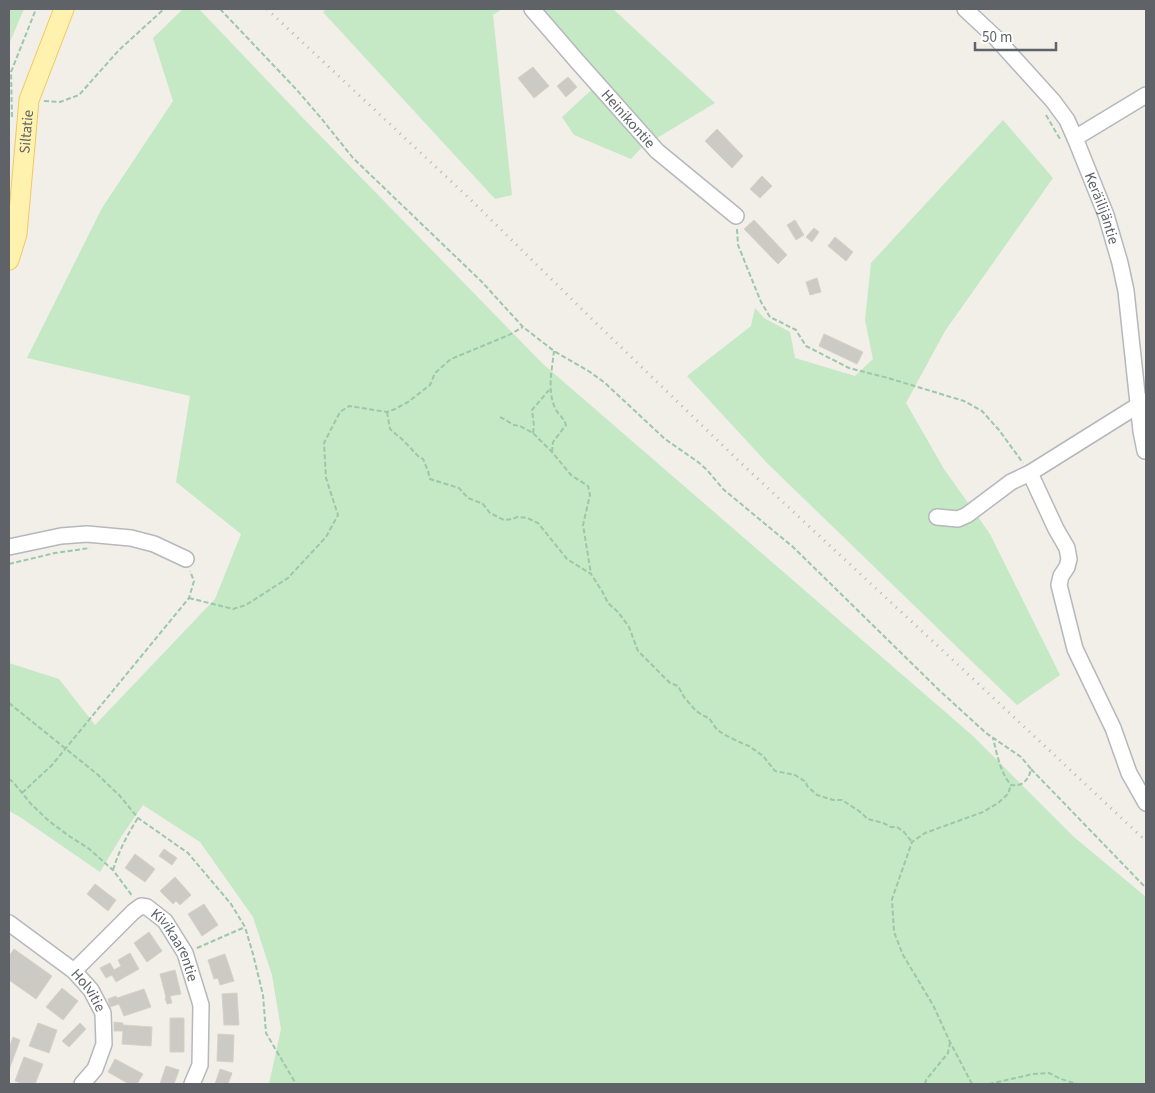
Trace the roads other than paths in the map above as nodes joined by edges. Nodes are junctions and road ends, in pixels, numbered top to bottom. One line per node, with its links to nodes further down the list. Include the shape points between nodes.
1 (64, 9): 7 (main road, Siltatie, via 29,100 17,234)
2 (532, 9): 6 (street, Heinikontie, via 657,151)
3 (965, 9): 5 (street, Keräilijäntie, via 996,37 1053,101 1067,120)
4 (1146, 95): 5 (street)
5 (1069, 140): 8 (street, Keräilijäntie, via 1106,215 1120,263)
6 (736, 216)
7 (9, 260)
8 (1142, 402): 9 (street, Keräilijäntie, via 1141,431); 10 (street)
9 (1145, 451)
10 (1030, 473): 11 (street, via 1011,482 967,515 958,519); 14 (street, via 1067,548 1069,559 1059,585 1076,649 1113,728 1129,773)
11 (937, 517)
12 (9, 547): 13 (street, via 87,534 131,538 154,544)
13 (187, 567)
14 (1146, 803)
15 (9, 923): 16 (street, Holvitie)
16 (74, 971): 17 (street, Holvitie, via 91,990 103,1013 104,1044 95,1069); 18 (street, Kivikaarentie, via 141,906 147,906 165,920 185,953 201,1005 200,1065)
17 (82, 1084)
18 (192, 1084)

